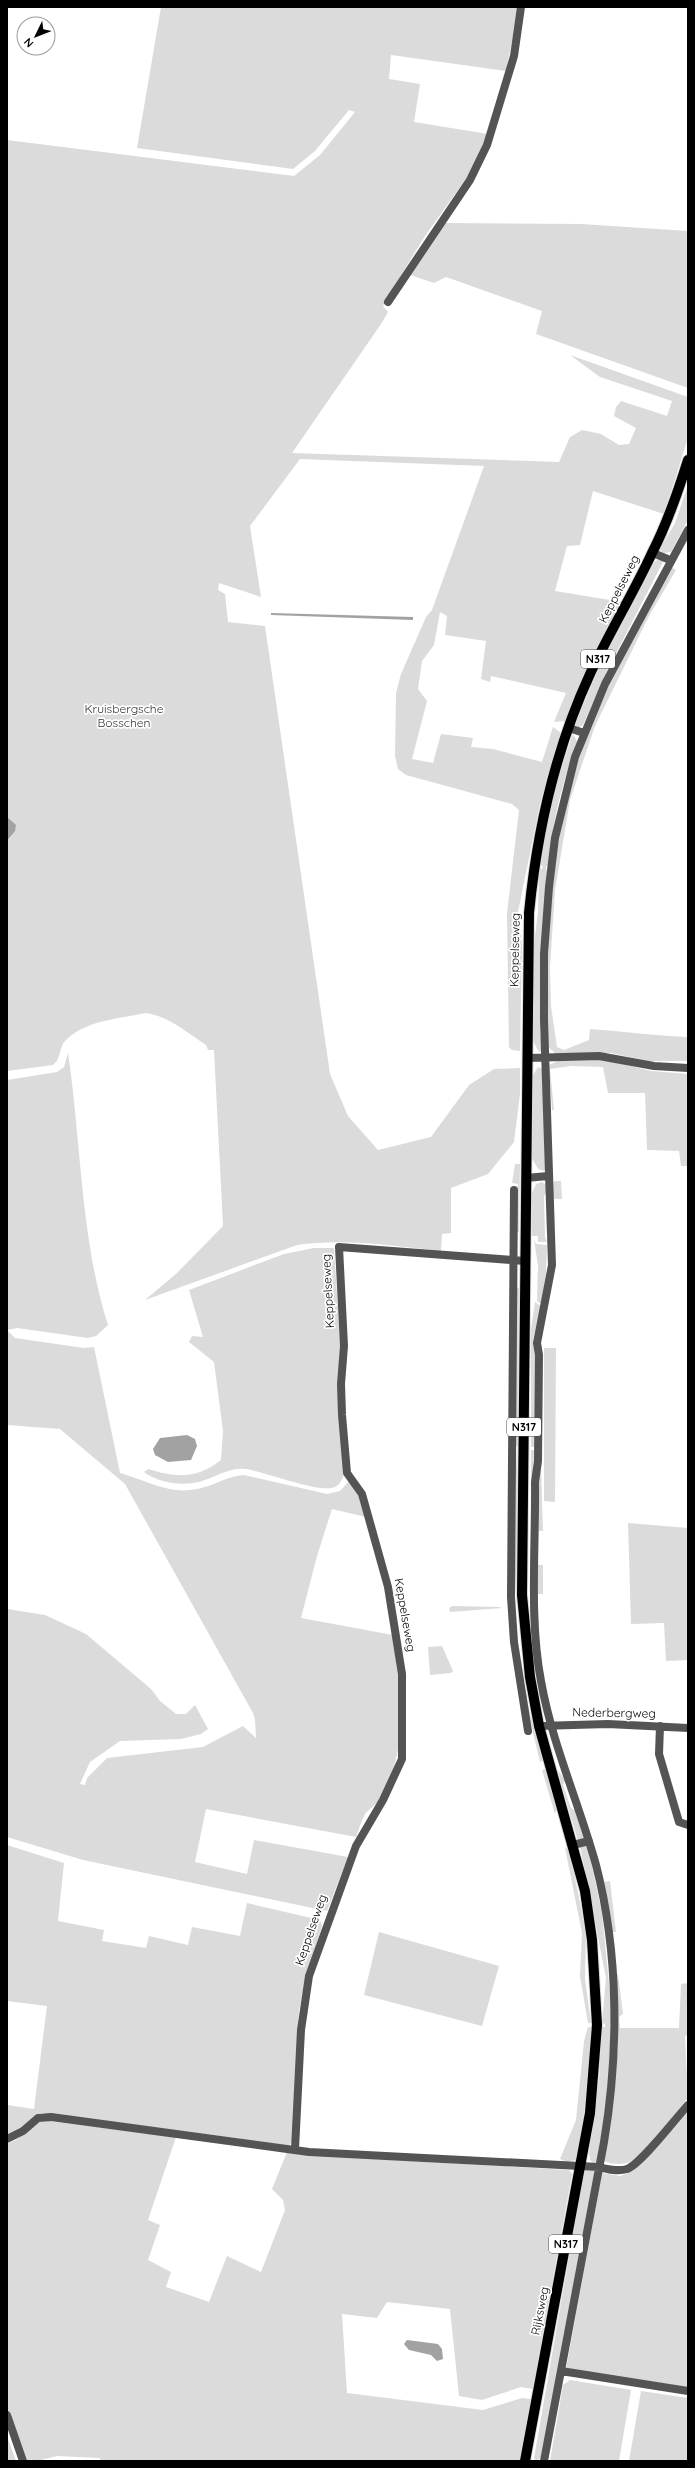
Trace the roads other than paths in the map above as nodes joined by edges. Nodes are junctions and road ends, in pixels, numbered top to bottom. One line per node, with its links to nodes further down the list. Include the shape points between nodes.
1 (521, 7): 2 (street, via 514,56 487,145 470,180)
2 (388, 302)
3 (688, 460): 5 (main road, Keppelseweg / N317, via 675,501)
4 (688, 530): 6 (street)
5 (653, 552): 6 (street); 7 (main road, Keppelseweg / N317, via 590,675)
6 (670, 560): 8 (street, via 605,684)
7 (569, 728): 8 (street); 9 (main road, Keppelseweg / N317, via 555,765 533,866 529,913)
8 (584, 733): 10 (street, via 567,785 555,838 549,887 544,954)
9 (527, 1058): 10 (street); 13 (main road, Keppelseweg / N317)
10 (545, 1059): 11 (street, via 599,1056 654,1066); 12 (street)
11 (688, 1068)
12 (548, 1176): 13 (street); 19 (street, via 552,1265 537,1343 539,1355 535,1598 541,1680)
13 (526, 1178): 16 (main road, Keppelseweg / N317)
14 (514, 1190): 15 (street)
15 (514, 1260): 16 (street, Keppelseweg); 18 (street, via 511,1596); 30 (street, Keppelseweg, via 339,1247 344,1346 342,1415 347,1474 362,1494 391,1601 402,1674 402,1759 383,1800 356,1846 309,1976 301,2030)
16 (525, 1261): 17 (main road, Keppelseweg / N317, via 522,1595)
17 (524, 1630): 18 (street); 20 (main road, Keppelseweg / N317)
18 (513, 1631): 23 (street)
19 (551, 1724): 20 (street, Nederbergweg); 21 (street, Nederbergweg); 25 (street, via 562,1766)
20 (539, 1726): 26 (main road, Keppelseweg / N317)
21 (660, 1726): 22 (street, Nederbergweg); 24 (street, via 658,1754 679,1822)
22 (688, 1728)
23 (528, 1731)
24 (688, 1825)
25 (589, 1841): 26 (street); 32 (street, via 604,1906 615,2025 613,2092)
26 (573, 1845): 27 (main road, Keppelseweg / N317, via 592,1940)
27 (594, 1981): 31 (main road, Rijksweg / N317, via 595,2058 590,2113)
28 (688, 2105): 32 (street, via 628,2169 611,2170)
29 (7, 2139): 30 (street, via 23,2131 38,2118 51,2117 236,2141 278,2149)
30 (295, 2149): 31 (street, via 309,2152)
31 (581, 2166): 32 (street); 37 (main road, Rijksweg / N317)
32 (599, 2167): 33 (street)
33 (561, 2371): 34 (street); 38 (street)
34 (688, 2392)
35 (7, 2415): 36 (street)
36 (23, 2461)
37 (525, 2461)
38 (544, 2461)

